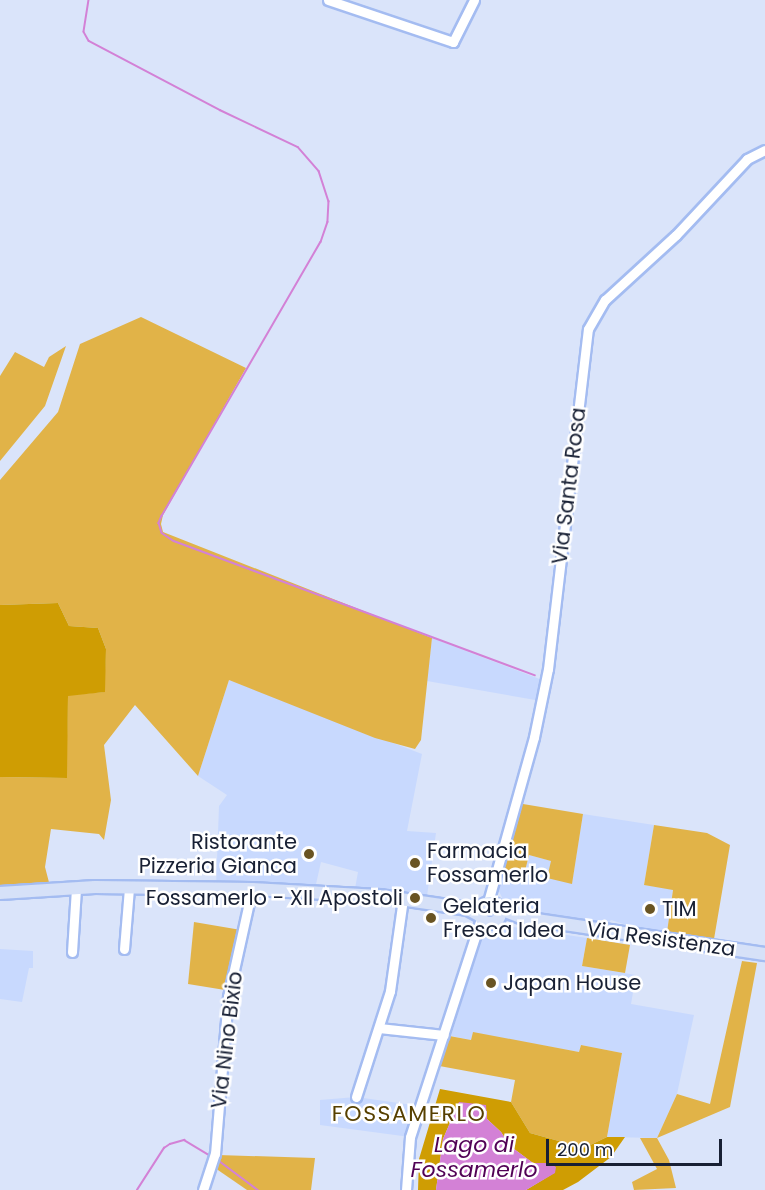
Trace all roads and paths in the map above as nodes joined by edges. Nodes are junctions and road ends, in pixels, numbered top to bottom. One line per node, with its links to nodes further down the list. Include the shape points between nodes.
1 (328, 0): 2 (street, via 453,42)
2 (474, 0)
3 (765, 150): 9 (street, Via Santa Rosa, via 747,159 676,235 605,300 588,329 548,669 534,737)
4 (129, 888): 5 (main road, Via Resistenza); 6 (main road, Via Resistenza); 10 (street)
5 (76, 889): 7 (main road, Via Resistenza); 11 (street)
6 (252, 889): 8 (main road, Via Resistenza); 16 (street, Via Nino Bixio, via 228,997 214,1154)
7 (0, 893)
8 (403, 899): 9 (main road, Via Resistenza); 13 (street, via 390,991)
9 (486, 911): 12 (main road, Via Resistenza); 14 (street, Via Santa Rosa)
10 (124, 949)
11 (72, 952)
12 (765, 954)
13 (380, 1028): 14 (street); 15 (street)
14 (444, 1035): 17 (street, Via Santa Rosa, via 410,1137)
15 (356, 1097)
16 (203, 1190)
17 (406, 1190)

